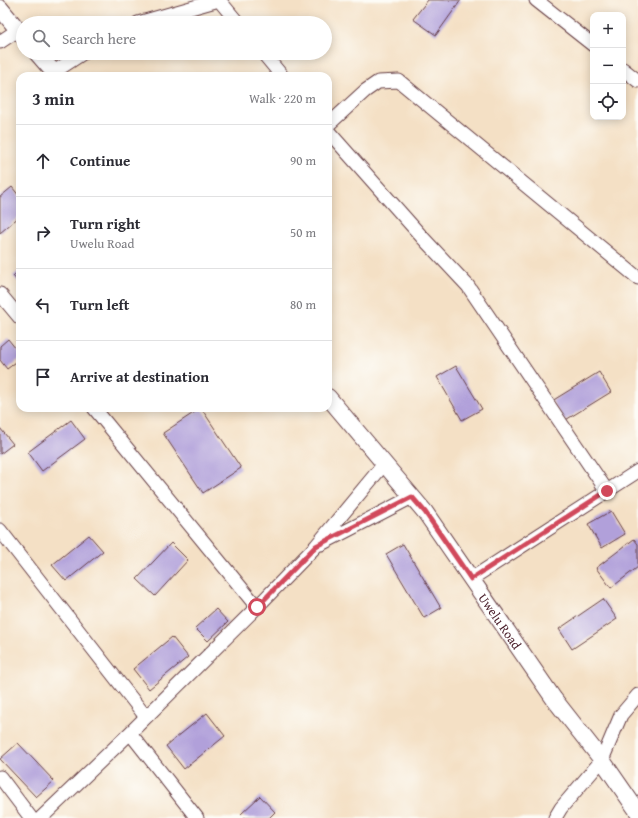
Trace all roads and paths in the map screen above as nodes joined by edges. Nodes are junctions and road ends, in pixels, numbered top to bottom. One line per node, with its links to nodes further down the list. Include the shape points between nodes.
1 (219, 0): 3 (street); 6 (street)
2 (536, 0): 10 (street)
3 (177, 5): 5 (street)
4 (0, 8): 7 (street)
5 (153, 16)
6 (232, 16)
7 (16, 28)
8 (16, 35): 9 (street)
9 (0, 42)
10 (590, 43)
11 (43, 60): 15 (street)
12 (74, 60): 16 (street)
13 (269, 60): 17 (street)
14 (626, 71): 18 (street)
15 (53, 72)
16 (58, 72)
17 (279, 72)
18 (638, 81)
19 (332, 121): 21 (street, via 378,82 399,81)
20 (332, 135): 28 (street, via 468,286)
21 (638, 278)
22 (0, 294): 23 (street)
23 (16, 313)
24 (332, 402): 26 (street, Uwelu Road)
25 (97, 412): 33 (street)
26 (384, 464): 29 (street, Uwelu Road); 31 (street)
27 (638, 471): 28 (street)
28 (607, 491): 32 (street)
29 (412, 497): 31 (street); 32 (street, Uwelu Road)
30 (0, 530): 35 (street)
31 (316, 546): 33 (street)
32 (471, 579): 37 (street, Uwelu Road, via 554,700)
33 (257, 607): 35 (street)
34 (638, 695): 37 (street, via 621,715)
35 (146, 717): 36 (street)
36 (130, 733): 41 (street); 42 (street)
37 (602, 760): 39 (street, Uwelu Road); 43 (street)
38 (0, 777): 40 (street)
39 (638, 812)
40 (31, 818)
41 (41, 818)
42 (197, 818)
43 (555, 818)

